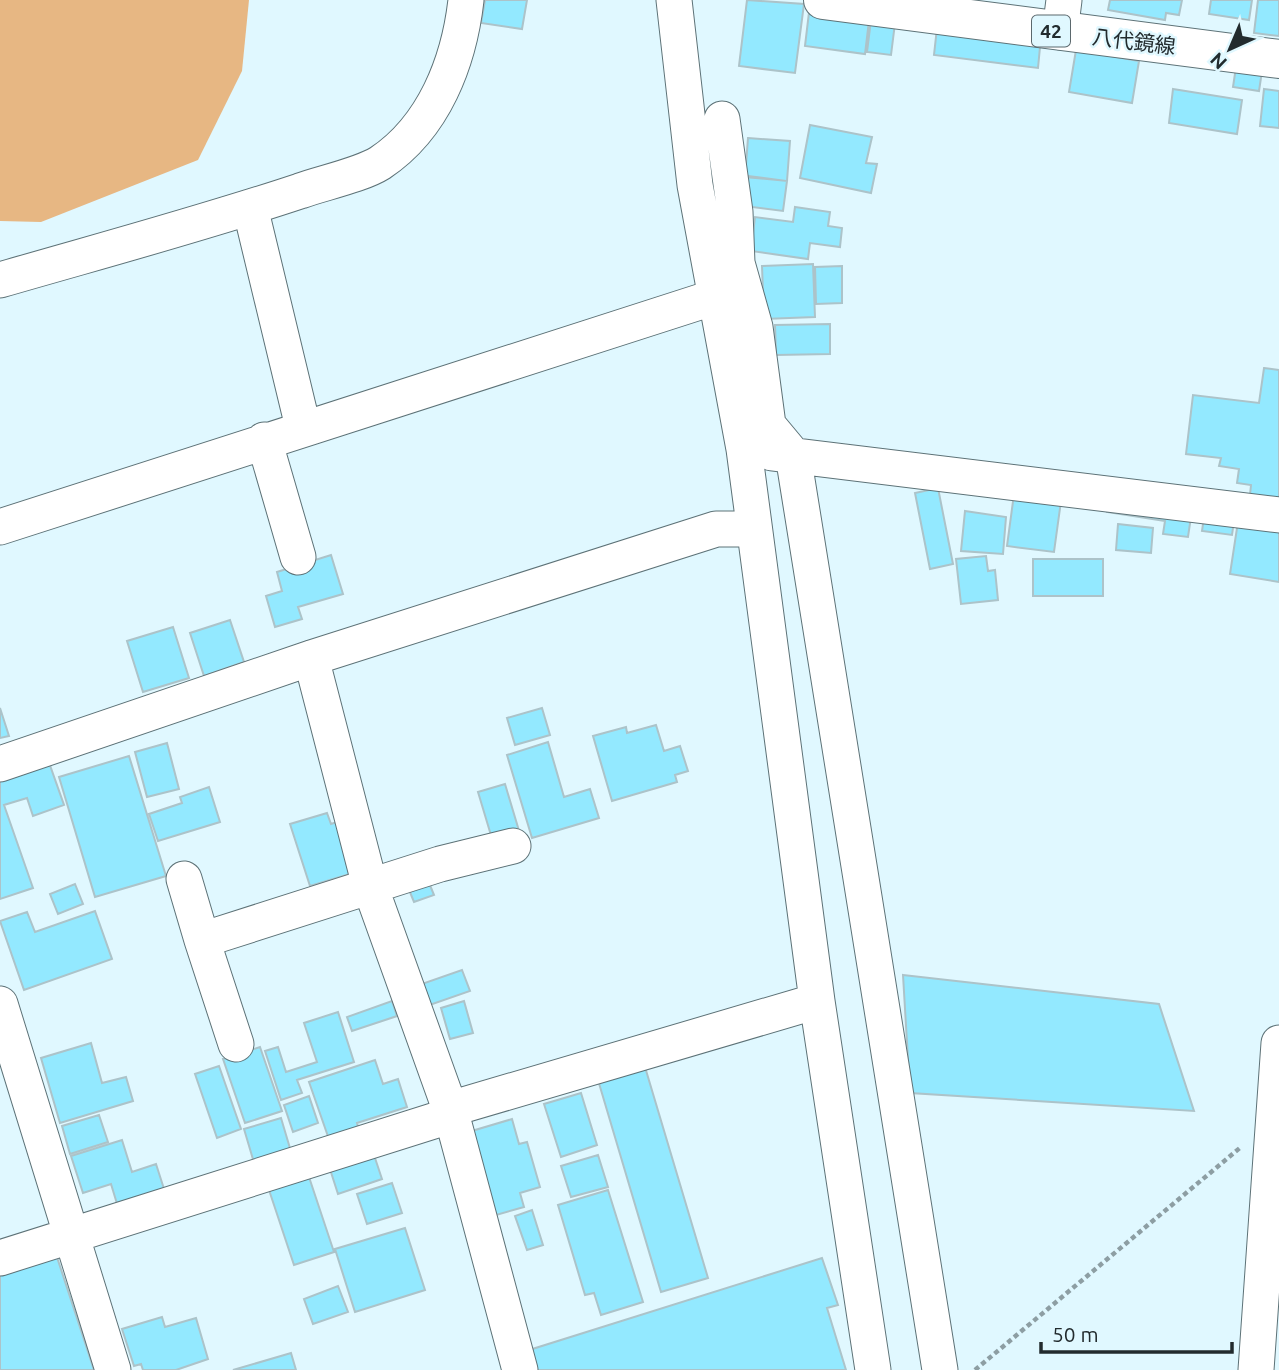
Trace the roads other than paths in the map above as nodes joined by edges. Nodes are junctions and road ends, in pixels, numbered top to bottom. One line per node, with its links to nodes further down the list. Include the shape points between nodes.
1 (466, 0): 7 (street, via 461,38 436,104 409,136 379,164)
2 (674, 0): 8 (street, via 695,185)
3 (822, 0): 4 (main road, 八代鏡線 / 42)
4 (1062, 16): 5 (main road, 八代鏡線 / 42)
5 (1279, 59)
6 (722, 119): 8 (street)
7 (250, 207): 9 (street); 12 (street)
8 (718, 214): 10 (street); 11 (street, via 737,263)
9 (0, 280)
10 (715, 296): 11 (street); 12 (street)
11 (739, 328): 14 (street); 15 (street, via 768,425)
12 (303, 427): 13 (street)
13 (264, 440): 17 (street); 19 (street)
14 (744, 449): 15 (street); 18 (street)
15 (793, 455): 16 (street); 36 (street)
16 (1279, 515)
17 (0, 527)
18 (752, 529): 20 (street, via 716,529); 26 (street)
19 (299, 557)
20 (311, 658): 21 (street); 24 (street)
21 (0, 764)
22 (513, 846): 24 (street)
23 (184, 879): 25 (street)
24 (370, 886): 25 (street); 30 (street)
25 (202, 940): 29 (street)
26 (817, 1000): 30 (street); 35 (street)
27 (0, 1004): 31 (street)
28 (1279, 1043): 37 (street)
29 (236, 1044)
30 (450, 1109): 31 (street, via 449,1116); 34 (street)
31 (70, 1236): 32 (street); 33 (street)
32 (0, 1258)
33 (113, 1370)
34 (520, 1370)
35 (873, 1370)
36 (940, 1370)
37 (1256, 1370)

